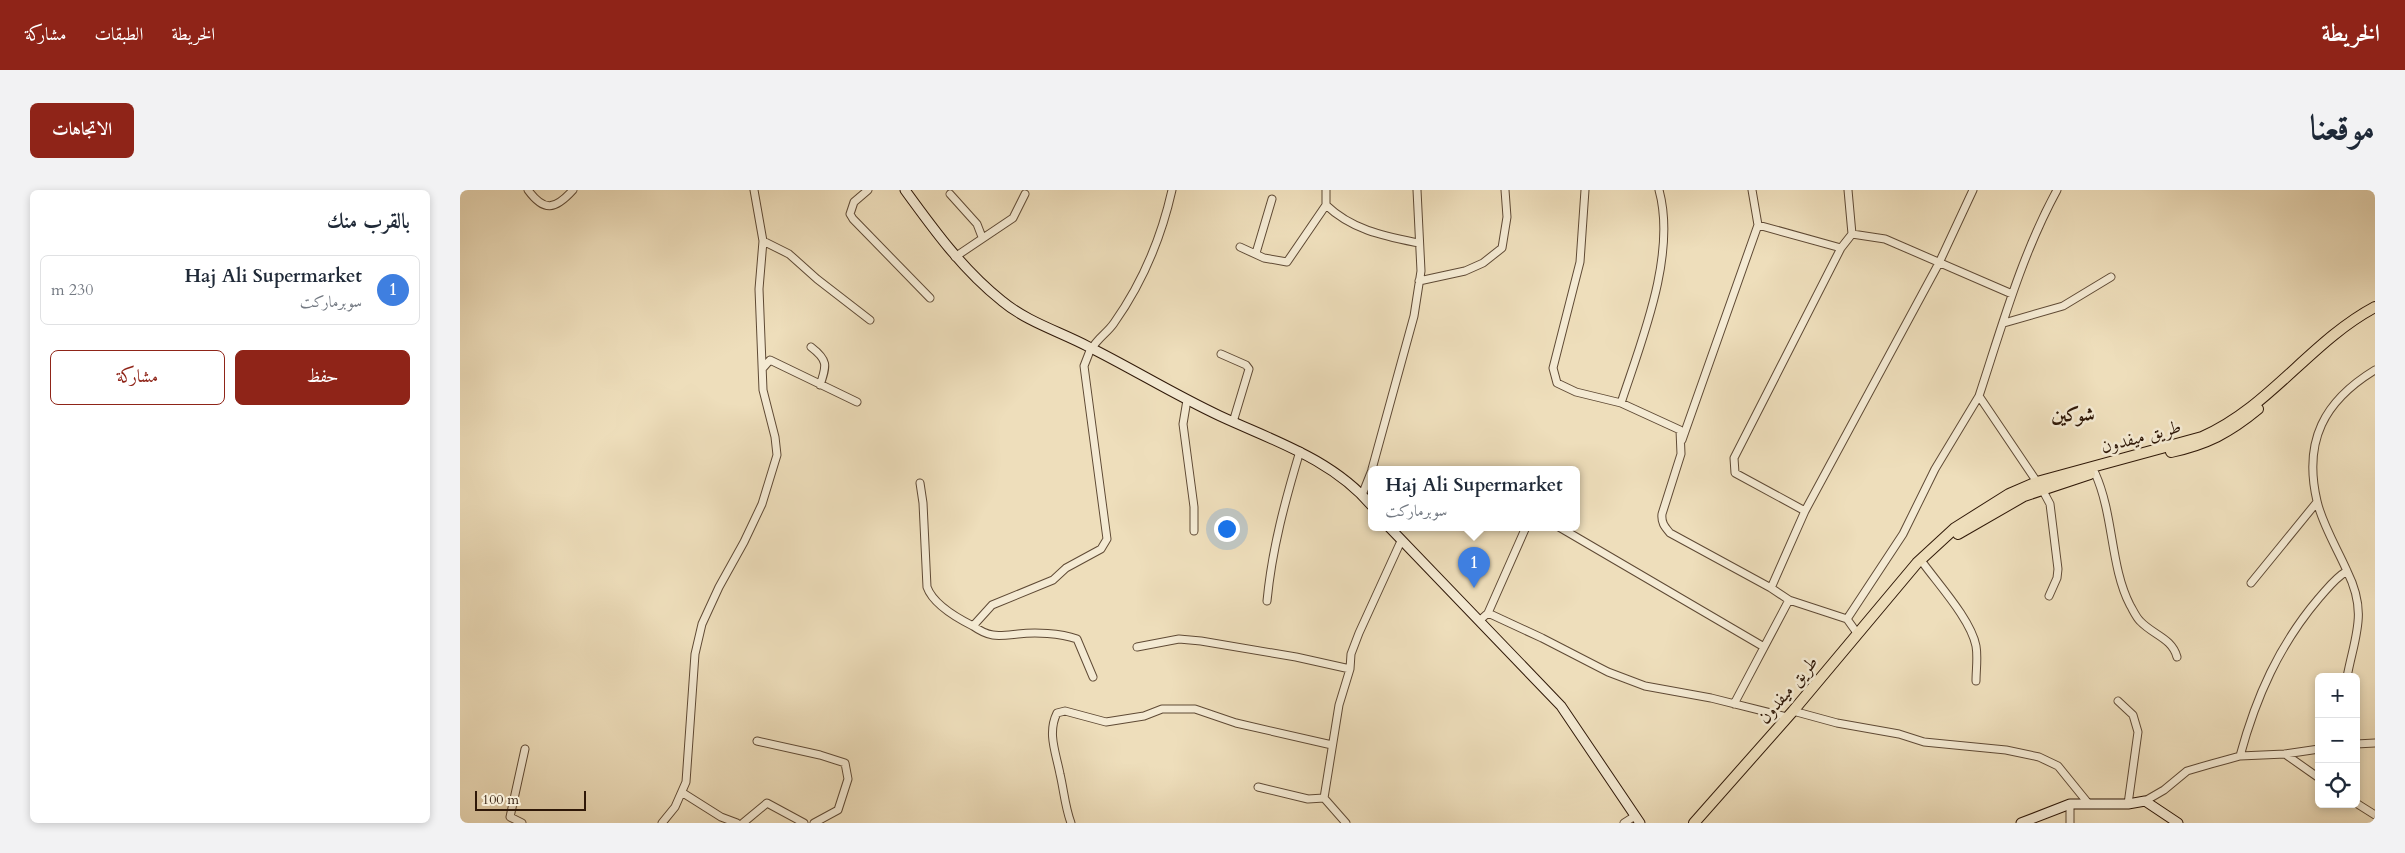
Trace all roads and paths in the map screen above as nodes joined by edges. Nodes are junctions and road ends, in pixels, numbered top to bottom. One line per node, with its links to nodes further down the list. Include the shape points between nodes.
1 (528, 190): 2 (street, via 546,206 555,205)
2 (573, 190)
3 (754, 190): 23 (street)
4 (868, 190): 33 (street, via 854,202 850,214)
5 (905, 190): 28 (street)
6 (1172, 190): 39 (street, via 1165,222 1139,284 1113,326 1099,336)
7 (1326, 190): 19 (street)
8 (1417, 190): 24 (street)
9 (1505, 190): 31 (street, via 1507,217 1502,248 1483,263 1465,271)
10 (1585, 190): 47 (street, via 1580,262 1553,368 1557,383 1565,388)
11 (1659, 190): 47 (street, via 1664,230 1658,284)
12 (1752, 190): 20 (street)
13 (1848, 190): 21 (street)
14 (1973, 190): 29 (street)
15 (2057, 190): 32 (street, via 2042,218)
16 (950, 194): 22 (street, via 978,224)
17 (1025, 194): 22 (street, via 1013,218)
18 (1272, 199): 27 (street)
19 (1326, 205): 24 (street, via 1337,216 1363,229); 27 (street, via 1287,262 1264,258)
20 (1758, 225): 26 (street); 49 (street)
21 (1852, 234): 26 (street); 29 (street, via 1885,239)
22 (982, 237): 28 (street)
23 (763, 241): 36 (street, via 789,254); 41 (street, via 759,289)
24 (1418, 243): 31 (street)
25 (1240, 247): 27 (street)
26 (1841, 248): 59 (street, via 1734,458 1735,473)
27 (1256, 253)
28 (955, 257): 39 (street, via 1002,302)
29 (1940, 263): 32 (street); 59 (street)
30 (2111, 277): 37 (street, via 2063,306)
31 (1419, 281): 51 (street, via 1414,316)
32 (2012, 294): 37 (street)
33 (930, 298)
34 (2375, 307): 55 (main road, طريق ميفدون, via 2329,339 2216,431)
35 (2375, 314): 52 (main road, طريق ميفدون, via 2343,336 2230,431 2198,446)
36 (870, 320)
37 (2004, 323): 44 (street)
38 (811, 347): 43 (street, via 823,356 825,364)
39 (1091, 348): 45 (street); 76 (street, via 1084,366 1106,543 1053,580 992,605)
40 (1220, 354): 48 (street, via 1249,369)
41 (763, 368): 43 (street, via 770,360); 98 (street, via 763,390 777,455 762,504 702,624 695,654)
42 (2375, 370): 58 (street, via 2340,395 2323,422 2312,452)
43 (820, 385): 46 (street)
44 (1979, 396): 55 (street); 74 (street, via 1935,469 1904,534)
45 (1186, 400): 48 (street); 60 (street, via 1183,424)
46 (857, 402)
47 (1621, 404): 49 (street, via 1680,430)
48 (1233, 422): 50 (street)
49 (1681, 444): 69 (street, via 1679,463 1662,514 1665,528 1670,534)
50 (1300, 452): 56 (street, via 1335,472); 72 (street, via 1282,511)
51 (1373, 466)
52 (2095, 473): 55 (main road, طريق ميفدون); 80 (street, via 2105,498 2117,563 2130,604 2139,620 2157,636 2167,640)
53 (1368, 479): 56 (street)
54 (920, 483): 76 (street, via 928,592)
55 (2040, 486): 65 (main road, طريق ميفدون, via 1948,541); 67 (main road, طريق ميفدون, via 2009,494 1955,528 1917,563); 70 (street, via 2050,504 2058,569)
56 (1362, 494): 57 (street)
57 (1368, 501)
58 (2317, 502): 66 (street); 68 (street)
59 (1805, 511): 69 (street)
60 (1194, 531)
61 (1392, 531): 64 (street)
62 (1524, 531): 73 (street)
63 (1565, 531): 78 (street)
64 (1401, 541): 75 (street); 81 (street, via 1359,632 1351,654)
65 (1924, 563): 67 (main road, طريق ميفدون); 84 (street, via 1975,640)
66 (2347, 572): 82 (street, via 2360,608); 95 (street, via 2329,587 2290,636 2257,701)
67 (1906, 578): 77 (main road, طريق ميفدون)
68 (2251, 583)
69 (1771, 588): 71 (street)
70 (2049, 596)
71 (1788, 600): 74 (street); 78 (street)
72 (1266, 601)
73 (1488, 613): 75 (street); 86 (street, via 1608,672 1645,686)
74 (1848, 619): 77 (street)
75 (1478, 621): 106 (street, via 1561,706)
76 (973, 626): 83 (street, via 1001,637 1039,634 1077,638)
77 (1856, 633): 87 (main road, طريق ميفدون)
78 (1764, 646): 86 (street)
79 (1137, 647): 81 (street, via 1179,639 1201,641)
80 (2178, 657)
81 (1350, 669): 91 (street, via 1339,705)
82 (2348, 673)
83 (1092, 677)
84 (1976, 682)
85 (2118, 701): 103 (street, via 2133,715 2138,732)
86 (1734, 704): 87 (street)
87 (1790, 714): 101 (street, via 1880,729 1924,742 2006,750 2039,757 2058,766); 116 (main road, طريق ميفدون)
88 (757, 741): 112 (street, via 845,763 848,779 838,810)
89 (2375, 743): 90 (street)
90 (2360, 744)
91 (1332, 746): 99 (street); 113 (street, via 1236,723 1194,709 1162,709 1144,716 1106,722 1066,711 1057,713 1053,720 1052,739)
92 (525, 749): 107 (street, via 510,817)
93 (2315, 750): 94 (street)
94 (2285, 754): 95 (street); 96 (street)
95 (2240, 756): 100 (street, via 2187,772)
96 (2315, 775)
97 (1258, 788): 99 (street, via 1308,799)
98 (683, 793): 108 (street); 109 (street)
99 (1324, 798): 114 (street)
100 (2145, 801): 103 (street); 119 (street)
101 (2088, 803): 102 (street); 103 (street)
102 (2070, 804): 117 (street); 118 (street)
103 (2128, 804)
104 (2360, 806): 105 (street)
105 (2375, 815)
106 (1639, 821): 115 (street)
107 (522, 823)
108 (662, 823)
109 (737, 823)
110 (743, 823): 111 (street, via 767,803)
111 (804, 823)
112 (814, 823)
113 (1072, 823)
114 (1346, 823)
115 (1624, 823)
116 (1694, 823)
117 (2021, 823)
118 (2070, 823)
119 (2178, 823)

